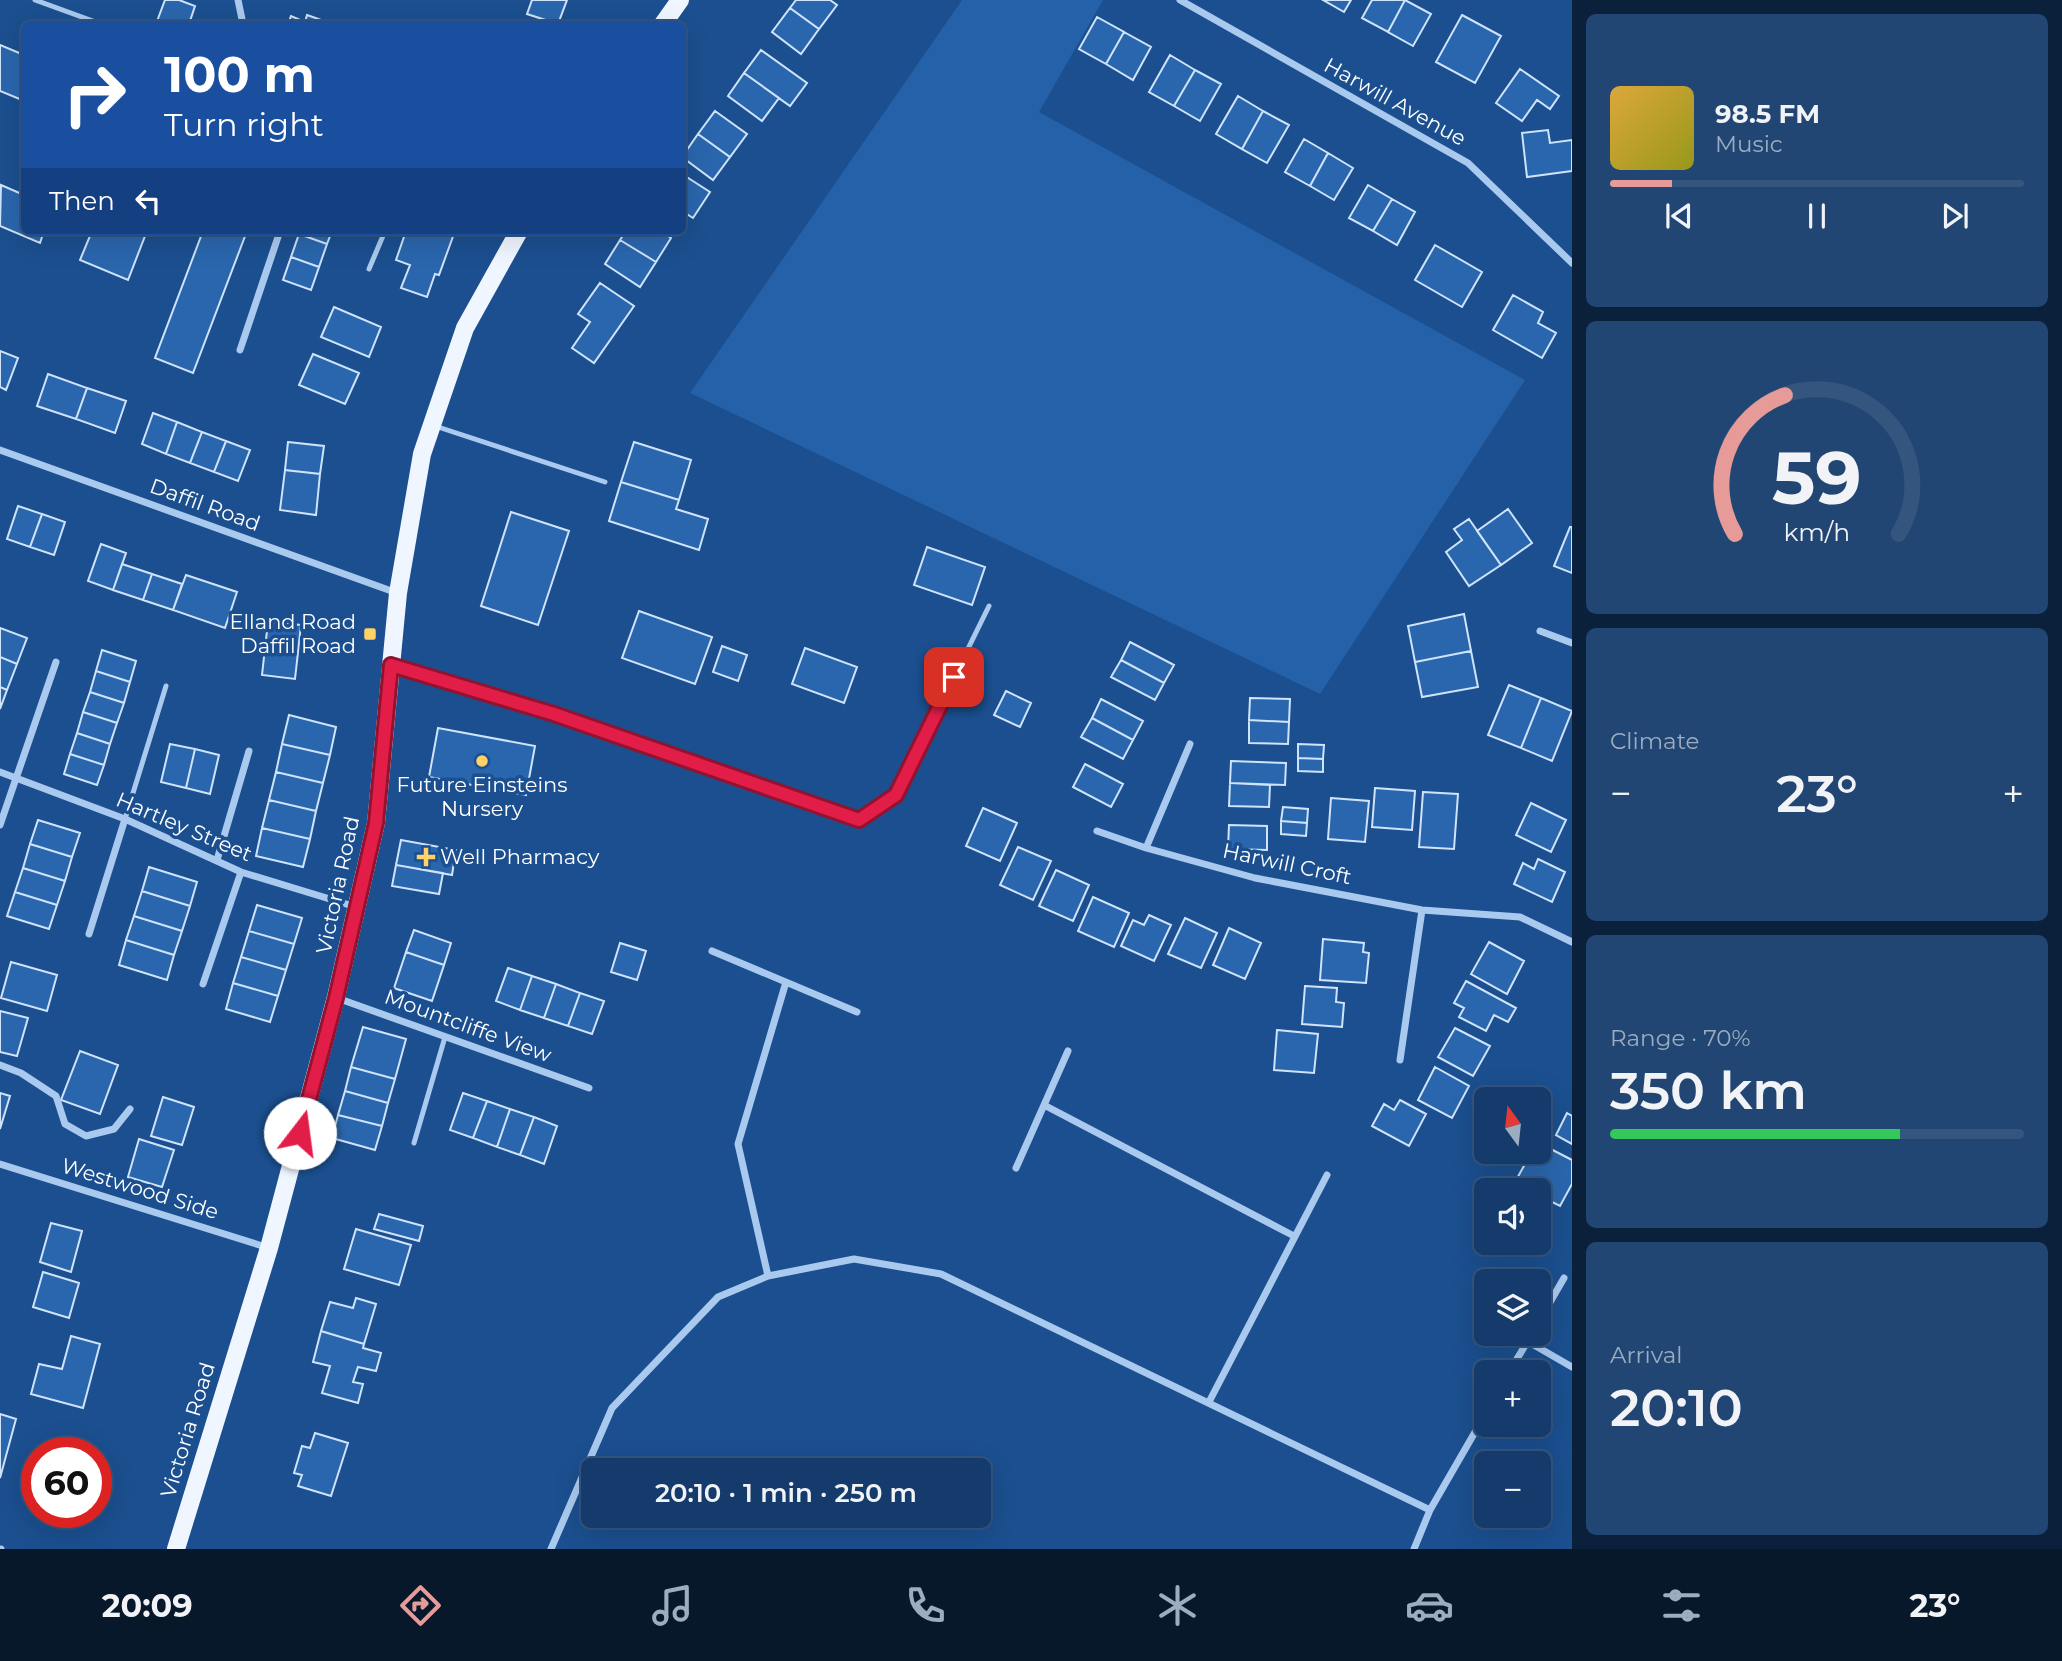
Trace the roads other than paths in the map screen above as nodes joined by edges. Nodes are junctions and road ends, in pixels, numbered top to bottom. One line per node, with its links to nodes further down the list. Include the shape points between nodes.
1 (36, 0): 5 (lane)
2 (238, 0): 6 (street)
3 (680, 0): 7 (main road)
4 (1180, 0): 11 (street, Harwill Avenue, via 1468,163)
5 (93, 21)
6 (242, 21)
7 (665, 21)
8 (279, 235): 13 (street)
9 (383, 235): 12 (lane)
10 (517, 235): 14 (main road, Victoria Road, via 465,328)
11 (1572, 263)
12 (369, 269)
13 (240, 350)
14 (432, 425): 16 (lane); 17 (main road, Victoria Road, via 422,454)
15 (0, 450): 17 (street, Daffil Road)
16 (605, 482)
17 (398, 593): 22 (main road, Victoria Road)
18 (989, 606): 22 (lane, via 896,795 859,820 554,714)
19 (1540, 631): 20 (street)
20 (1572, 643)
21 (56, 662): 27 (street)
22 (391, 665): 34 (main road, Victoria Road, via 376,823)
23 (166, 686): 28 (lane)
24 (1191, 744): 31 (street)
25 (249, 751): 32 (street)
26 (0, 772): 27 (street, Hartley Street)
27 (16, 778): 28 (street, Hartley Street); 29 (street)
28 (125, 819): 32 (street, Hartley Street); 36 (street)
29 (0, 825)
30 (1097, 831): 31 (street, Harwill Croft)
31 (1146, 848): 35 (street, Harwill Croft, via 1255,878)
32 (216, 860): 33 (street, Hartley Street)
33 (241, 872): 34 (street, Hartley Street); 40 (street)
34 (356, 908): 41 (main road, Victoria Road)
35 (1422, 910): 37 (street, Harwill Croft, via 1520,917); 45 (street)
36 (89, 934)
37 (1572, 942)
38 (712, 951): 39 (street)
39 (786, 982): 42 (street); 56 (street, via 738,1144)
40 (203, 984)
41 (336, 998): 43 (street, Mountcliffe View); 55 (main road, Victoria Road)
42 (856, 1012)
43 (445, 1037): 47 (street, Mountcliffe View); 50 (lane)
44 (1068, 1051): 48 (street)
45 (1400, 1060)
46 (0, 1065): 49 (street, via 56,1096 65,1124 86,1136 114,1129)
47 (589, 1088)
48 (1044, 1105): 52 (street); 54 (street)
49 (130, 1109)
50 (414, 1143)
51 (0, 1164): 55 (street, Westwood Side)
52 (1016, 1168)
53 (1327, 1175): 54 (street)
54 (1294, 1236): 61 (street)
55 (269, 1248): 64 (main road, Victoria Road)
56 (768, 1276): 61 (street, via 854,1259 941,1274); 65 (street, via 718,1297 612,1408)
57 (1564, 1278): 58 (street)
58 (1551, 1300)
59 (1543, 1346): 60 (street)
60 (1572, 1367)
61 (1209, 1402): 63 (street)
62 (1474, 1434): 63 (street)
63 (1430, 1510): 66 (street)
64 (176, 1549)
65 (551, 1549)
66 (1414, 1549)

